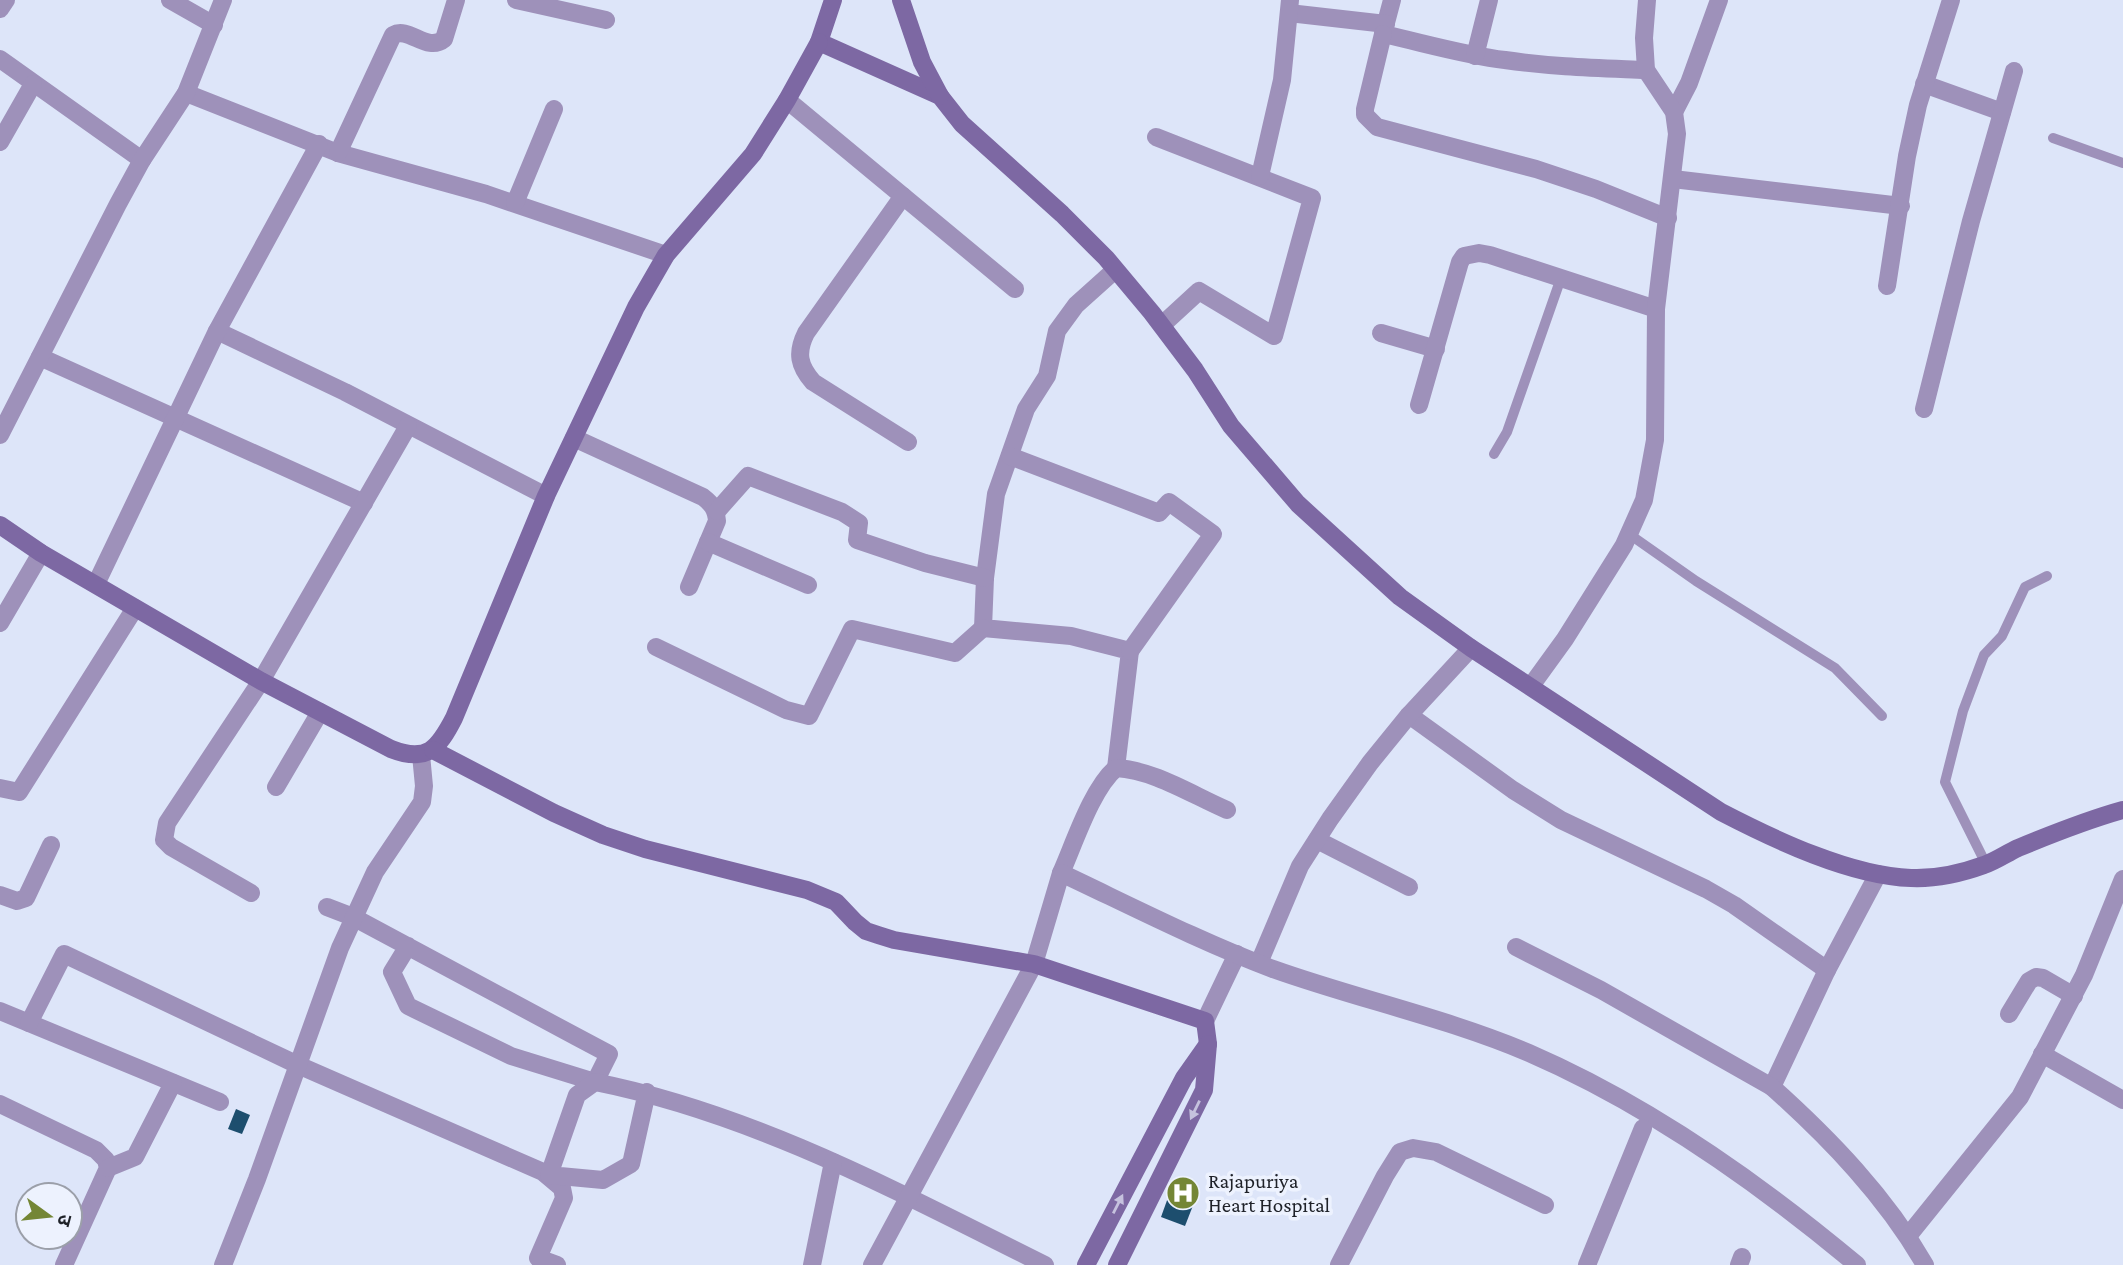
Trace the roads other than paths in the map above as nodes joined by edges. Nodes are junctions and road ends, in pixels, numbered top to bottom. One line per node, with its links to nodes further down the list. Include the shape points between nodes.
1 (6, 0): 14 (street)
2 (170, 0): 16 (street)
3 (223, 0): 16 (street)
4 (456, 0): 35 (street, via 439,43 397,32 393,35)
5 (516, 0): 15 (street)
6 (833, 0): 18 (street)
7 (901, 0): 26 (street, via 922,62)
8 (1392, 0): 17 (street)
9 (1489, 0): 19 (street)
10 (1647, 0): 21 (street)
11 (1719, 0): 30 (street)
12 (1951, 0): 24 (street)
13 (1290, 6): 17 (street); 38 (street, via 1282,80)
14 (0, 9)
15 (606, 20)
16 (214, 25): 25 (street)
17 (1385, 29): 19 (street); 43 (street, via 1365,108 1365,115 1377,127 1545,172)
18 (819, 42): 26 (street); 27 (street)
19 (1475, 56): 21 (street)
20 (0, 59): 23 (street)
21 (1646, 70): 30 (street)
22 (2014, 71): 29 (street)
23 (33, 84): 33 (street); 36 (street)
24 (1924, 84): 29 (street); 42 (street)
25 (186, 93): 34 (street); 36 (street)
26 (940, 96): 45 (street, via 962,124 1062,214)
27 (787, 100): 40 (street); 44 (street, via 753,154)
28 (554, 109): 41 (street)
29 (2002, 112): 56 (street)
30 (1674, 113): 39 (street)
31 (1156, 137): 38 (street)
32 (2053, 138): 37 (lane)
33 (0, 142)
34 (319, 144): 35 (street); 51 (street)
35 (338, 153): 41 (street)
36 (142, 160): 54 (street)
37 (2123, 163)
38 (1260, 176): 50 (street, via 1312,198 1274,335 1199,291)
39 (1673, 179): 42 (street); 43 (street)
40 (903, 196): 48 (street); 61 (street, via 806,333 799,359 813,382)
41 (515, 203): 44 (street)
42 (1900, 206): 47 (street)
43 (1668, 218): 49 (street)
44 (666, 255): 60 (street)
45 (1115, 270): 50 (street); 63 (street, via 1076,305 1057,331 1047,376 1026,410)
46 (1561, 278): 49 (street); 53 (street, via 1490,255 1464,256); 62 (lane, via 1507,432)
47 (1886, 286)
48 (1014, 289)
49 (1656, 309): 68 (street, via 1655,440 1644,500)
50 (1162, 326): 80 (street, via 1231,426 1297,504 1400,597)
51 (217, 331): 57 (street); 58 (street)
52 (1381, 334): 53 (street)
53 (1436, 349): 55 (street)
54 (40, 357): 57 (street); 59 (street)
55 (1419, 405)
56 (1924, 409)
57 (175, 419): 65 (street); 73 (street)
58 (408, 426): 64 (street); 65 (street)
59 (0, 435)
60 (574, 438): 64 (street); 66 (street, via 703,497)
61 (908, 442)
62 (1494, 454)
63 (1010, 456): 72 (street, via 996,494); 81 (street, via 1159,513 1169,502 1213,534)
64 (546, 496): 87 (street, via 454,718 445,736)
65 (363, 503): 82 (street)
66 (717, 511): 69 (street); 72 (street, via 748,475 842,512 859,523 857,540)
67 (0, 525): 70 (street)
68 (1629, 534): 83 (street, via 1566,639); 86 (lane, via 1835,668)
69 (708, 542): 74 (street); 75 (street)
70 (41, 553): 73 (street); 77 (street)
71 (2047, 576): 95 (lane, via 2025,587 2002,636 1984,655 1963,711 1945,782)
72 (985, 578): 78 (street)
73 (96, 584): 76 (street)
74 (808, 585)
75 (689, 587)
76 (135, 608): 82 (street); 90 (street, via 19,792)
77 (0, 623)
78 (983, 628): 79 (street, via 955,653 852,629 809,716 786,710); 81 (street, via 1071,636)
79 (656, 647)
80 (1471, 648): 83 (street); 85 (street)
81 (1130, 651): 88 (street)
82 (261, 681): 84 (street); 100 (street, via 163,833 170,847)
83 (1531, 687): 97 (street, via 1721,812 1763,834)
84 (320, 712): 87 (street, via 406,755); 89 (street)
85 (1409, 715): 93 (street); 109 (street, via 1561,820 1706,889)
86 (1882, 716)
87 (427, 752): 103 (street, via 422,802 374,872); 108 (street, via 603,835 822,896 836,902 866,931)
88 (1116, 768): 91 (street, via 1147,775); 96 (street, via 1098,791)
89 (276, 787)
90 (0, 788)
91 (1227, 810)
92 (2123, 810): 95 (street)
93 (1317, 840): 99 (street); 107 (street, via 1300,866)
94 (51, 845): 101 (street, via 26,898 17,901)
95 (1986, 864): 97 (street, via 1913,878)
96 (1061, 873): 106 (street); 108 (street)
97 (1878, 874): 109 (street)
98 (2123, 879): 110 (street)
99 (1409, 887)
100 (251, 892)
101 (0, 895)
102 (327, 907): 103 (street)
103 (353, 917): 104 (street); 117 (street)
104 (408, 946): 118 (street, via 609,1054); 118 (street, via 392,972 408,1006 511,1056)
105 (1516, 947): 120 (street)
106 (1237, 954): 107 (street); 113 (street)
107 (1259, 963): 143 (street, via 1479,1035 1577,1076 1705,1150)
108 (1034, 964): 113 (street); 129 (street)
109 (1827, 970): 120 (street)
110 (2074, 996): 112 (street, via 2036,976); 116 (street)
111 (0, 1011): 114 (street)
112 (2009, 1014)
113 (1205, 1021): 115 (street)
114 (29, 1023): 117 (street, via 64,954); 119 (street)
115 (1209, 1044): 139 (street, one-way to 115, via 1184,1078); 140 (street, one-way to 140, via 1204,1090)
116 (2042, 1054): 122 (street); 131 (street, via 2020,1097)
117 (298, 1065): 128 (street); 134 (street)
118 (595, 1082): 121 (street); 128 (street, via 578,1096)
119 (173, 1083): 123 (street); 127 (street, via 135,1157)
120 (1772, 1087): 131 (street, via 1835,1148)
121 (647, 1092): 126 (street); 128 (street, via 631,1164 603,1180)
122 (2123, 1100)
123 (220, 1102)
124 (0, 1104): 127 (street, via 96,1150)
125 (1643, 1128): 142 (street)
126 (832, 1162): 129 (street); 136 (street)
127 (108, 1168): 133 (street)
128 (549, 1175): 132 (street, via 562,1188 564,1198)
129 (909, 1198): 137 (street); 138 (street)
130 (1545, 1205): 141 (street, via 1436,1152 1413,1148 1400,1152)
131 (1908, 1236): 144 (street)
132 (537, 1261): 135 (street)
133 (64, 1265)
134 (223, 1265)
135 (557, 1265)
136 (812, 1265)
137 (872, 1265)
138 (1045, 1265)
139 (1086, 1265)
140 (1117, 1265)
141 (1339, 1265)
142 (1587, 1265)
143 (1857, 1265)
144 (1925, 1265)

